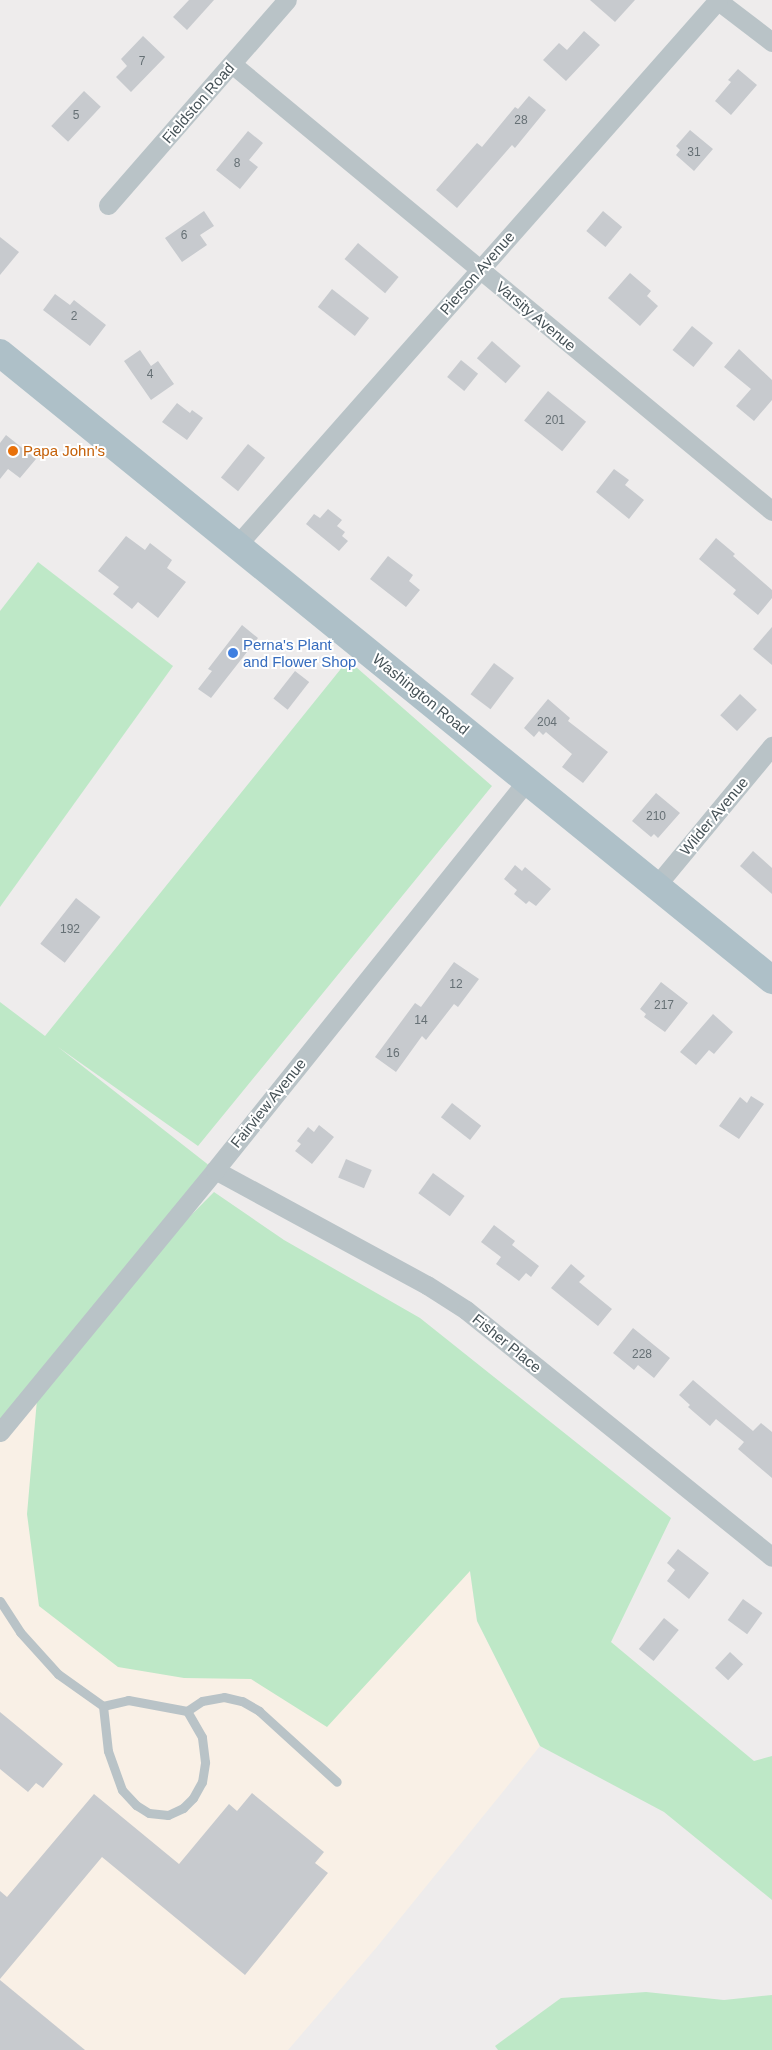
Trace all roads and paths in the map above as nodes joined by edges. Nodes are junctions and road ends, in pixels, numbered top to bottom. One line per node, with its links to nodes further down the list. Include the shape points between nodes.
1 (287, 0): 4 (street, Fieldston Road)
2 (718, 0): 3 (street); 6 (street, Pierson Avenue)
3 (772, 42)
4 (232, 64): 5 (street, Fieldston Road); 6 (street, Varsity Avenue)
5 (108, 205)
6 (480, 269): 8 (street, Varsity Avenue); 9 (street, Pierson Avenue)
7 (3, 361): 9 (main road, Washington Road)
8 (772, 511)
9 (237, 545): 11 (main road, Washington Road)
10 (772, 746): 12 (street, Wilder Avenue)
11 (527, 781): 12 (main road, Washington Road); 14 (street, Fairview Avenue)
12 (656, 886): 13 (main road, Washington Road)
13 (772, 980)
14 (215, 1170): 15 (street, Fairview Avenue); 16 (street, Fisher Place, via 427,1285 466,1310)
15 (4, 1429)
16 (772, 1557)
17 (0, 1602): 18 (lane, via 20,1632 58,1674)
18 (103, 1706): 19 (lane, via 128,1700); 19 (lane, via 108,1751 122,1790 149,1813 168,1815 193,1798 202,1782 202,1737)
19 (187, 1711): 20 (lane, via 202,1701 224,1697 242,1701 259,1711)
20 (337, 1782)

